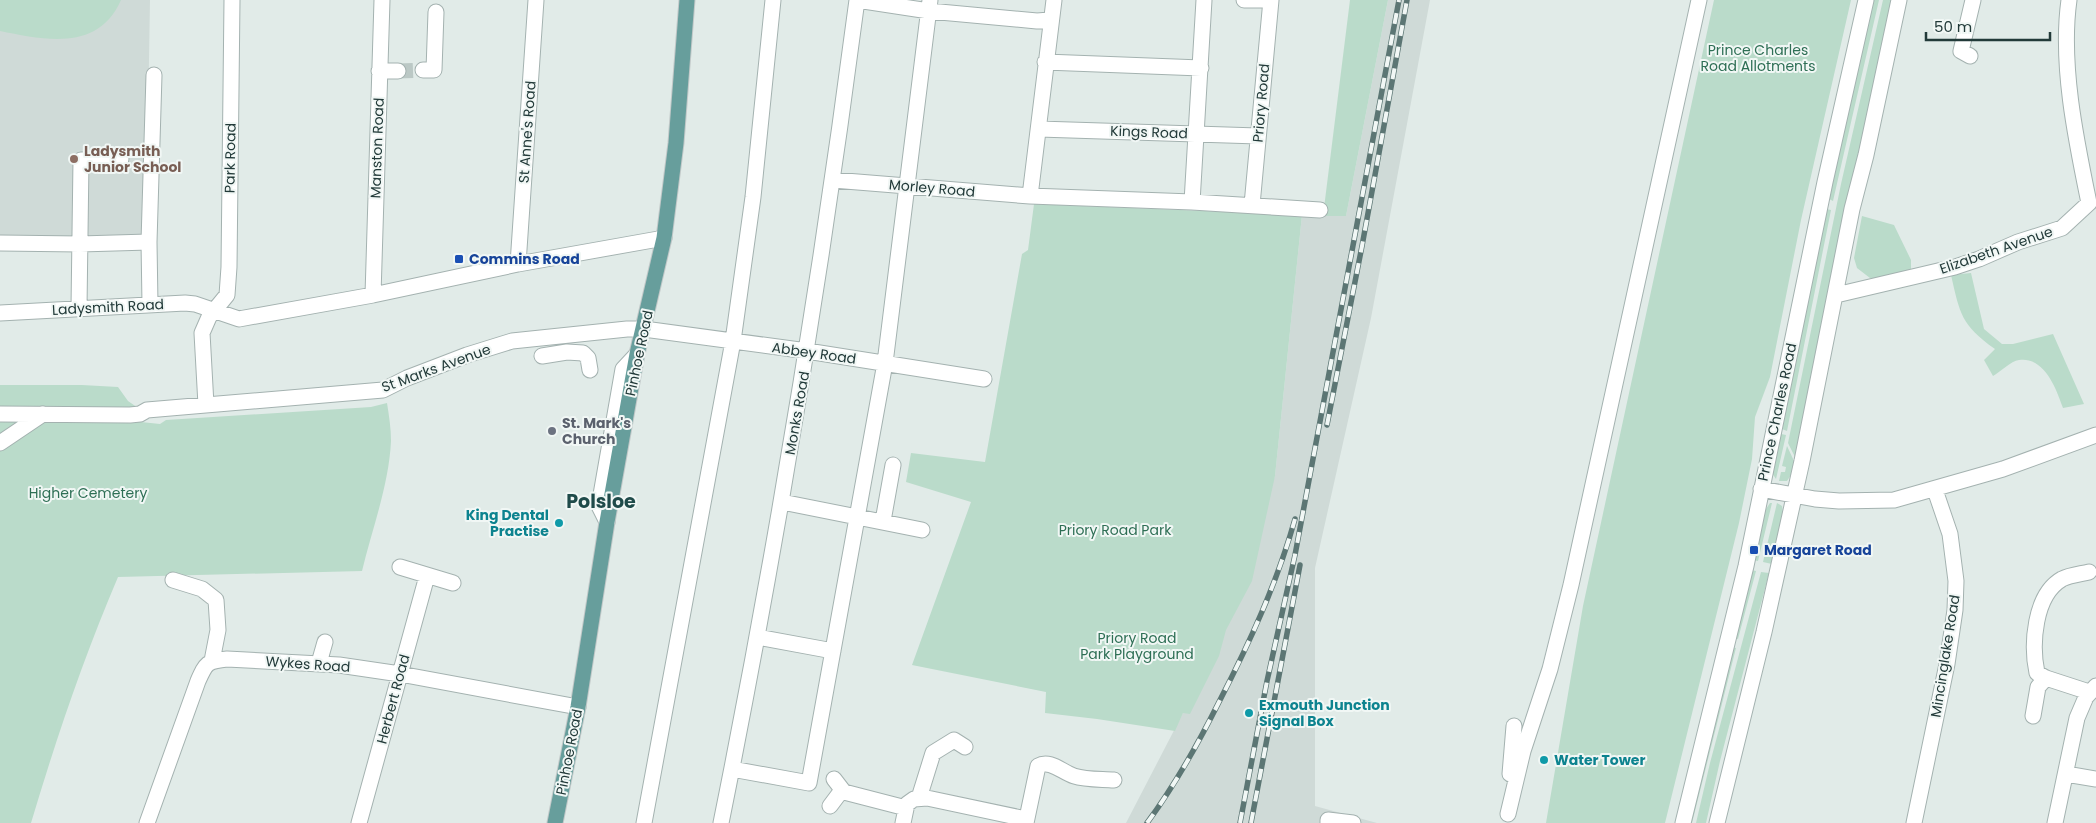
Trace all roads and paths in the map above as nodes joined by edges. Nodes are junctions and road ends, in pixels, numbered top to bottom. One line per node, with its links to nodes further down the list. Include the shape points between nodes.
1 (232, 0): 46 (street, Park Road, via 229,267 227,295)
2 (382, 0): 23 (street, Manston Road)
3 (536, 0): 41 (street, St Anne's Road)
4 (687, 0): 37 (main road, Pinhoe Road, via 676,143)
5 (773, 0): 50 (street, via 753,197)
6 (856, 0): 16 (street); 30 (street, Monks Road)
7 (1054, 0): 18 (street)
8 (1204, 0): 21 (street)
9 (1244, 0): 10 (street)
10 (1271, 0): 28 (street, Priory Road)
11 (1699, 0): 96 (street, via 1571,585)
12 (1866, 0): 63 (street, Prince Charles Road)
13 (1899, 0): 43 (street)
14 (1973, 0): 19 (street, via 1961,51)
15 (2069, 0): 36 (street, Elizabeth Avenue, via 2072,122)
16 (929, 6): 18 (street, via 1037,22); 31 (street)
17 (436, 12): 22 (street, via 434,70)
18 (1050, 20): 20 (street)
19 (1970, 56)
20 (1046, 62): 21 (street); 26 (street)
21 (1201, 68): 27 (street)
22 (423, 70)
23 (379, 71): 24 (street); 42 (street, Manston Road)
24 (398, 71)
25 (154, 75): 38 (street)
26 (1039, 129): 27 (street, Kings Road); 32 (street)
27 (1196, 134): 28 (street, Kings Road); 33 (street)
28 (1258, 136): 34 (street, Priory Road)
29 (121, 159): 40 (street, via 81,160)
30 (833, 180): 31 (street, Morley Road); 51 (street, Monks Road)
31 (906, 185): 32 (street, Morley Road); 54 (street)
32 (1030, 196): 33 (street, Morley Road)
33 (1192, 202): 34 (street, Morley Road)
34 (1252, 205): 35 (street, Morley Road)
35 (1320, 210)
36 (2092, 210): 43 (street, Elizabeth Avenue, via 2062,228 1979,259)
37 (664, 238): 41 (street); 48 (main road, Pinhoe Road)
38 (149, 242): 40 (street); 44 (street)
39 (0, 243): 40 (street)
40 (80, 244): 45 (street)
41 (518, 264): 42 (street)
42 (372, 295): 46 (street, via 239,319)
43 (1836, 296): 65 (street)
44 (150, 304): 45 (street, Ladysmith Road); 46 (street, Ladysmith Road, via 195,304)
45 (78, 308): 47 (street, Ladysmith Road)
46 (215, 311): 57 (street, via 202,333)
47 (0, 313)
48 (644, 329): 49 (street, St Marks Avenue, via 602,330); 50 (street, Abbey Road); 83 (main road, Pinhoe Road, via 607,522)
49 (566, 336): 52 (street); 57 (street, St Marks Avenue, via 512,341 467,355 383,390)
50 (733, 341): 51 (street, Abbey Road); 101 (street)
51 (807, 351): 54 (street, Abbey Road); 66 (street, Monks Road)
52 (567, 352): 53 (street); 55 (street, via 583,353 588,358)
53 (542, 356)
54 (885, 363): 56 (street, Abbey Road); 67 (street)
55 (590, 370)
56 (984, 379)
57 (206, 405): 59 (street, St Marks Avenue, via 148,410 130,415)
58 (0, 414): 59 (street, St Marks Avenue)
59 (43, 414): 61 (street)
60 (2096, 435): 64 (street)
61 (0, 443)
62 (893, 465): 68 (street)
63 (1761, 489): 65 (street); 106 (street, Prince Charles Road, via 1746,566)
64 (1934, 490): 65 (street, via 1894,500 1839,501); 108 (street, Mincinglake Road, via 1950,534 1956,581 1955,610)
65 (1794, 496): 107 (street)
66 (782, 502): 67 (street); 75 (street, Monks Road)
67 (857, 517): 68 (street); 77 (street)
68 (883, 522): 69 (street)
69 (922, 530)
70 (400, 567): 72 (street)
71 (2089, 572): 81 (street, via 2062,579 2043,599 2034,656 2037,673)
72 (427, 576): 74 (street); 80 (street, Herbert Road)
73 (173, 580): 78 (street, via 202,589 216,600 218,630)
74 (452, 583)
75 (757, 637): 77 (street); 87 (street, Monks Road)
76 (325, 642): 79 (street)
77 (833, 651): 87 (street, via 809,783)
78 (212, 661): 79 (street, Wykes Road); 98 (street, via 204,668 198,681)
79 (319, 663): 80 (street, Wykes Road)
80 (400, 674): 83 (street, Wykes Road); 99 (street, Herbert Road)
81 (2046, 678): 82 (street); 84 (street, via 2038,687)
82 (2093, 689): 88 (street, via 2077,718)
83 (578, 706): 100 (main road, Pinhoe Road)
84 (2033, 716)
85 (1514, 726): 96 (street)
86 (965, 747): 93 (street, via 954,740 933,753)
87 (732, 769): 102 (street, Monks Road)
88 (2066, 774): 90 (street); 109 (street)
89 (834, 779): 92 (street)
90 (2096, 779)
91 (1114, 780): 97 (street, via 1075,776 1052,765 1041,764)
92 (844, 792): 94 (street); 95 (street)
93 (920, 798): 95 (street, via 914,799); 97 (street)
94 (830, 806)
95 (906, 808): 103 (street)
96 (1507, 818)
97 (1026, 821)
98 (147, 823)
99 (359, 823)
100 (555, 823)
101 (644, 823)
102 (721, 823)
103 (903, 823)
104 (1328, 823): 105 (street, via 1328,820)
105 (1353, 823)
106 (1683, 823)
107 (1717, 823)
108 (1914, 823)
109 (2055, 823)

